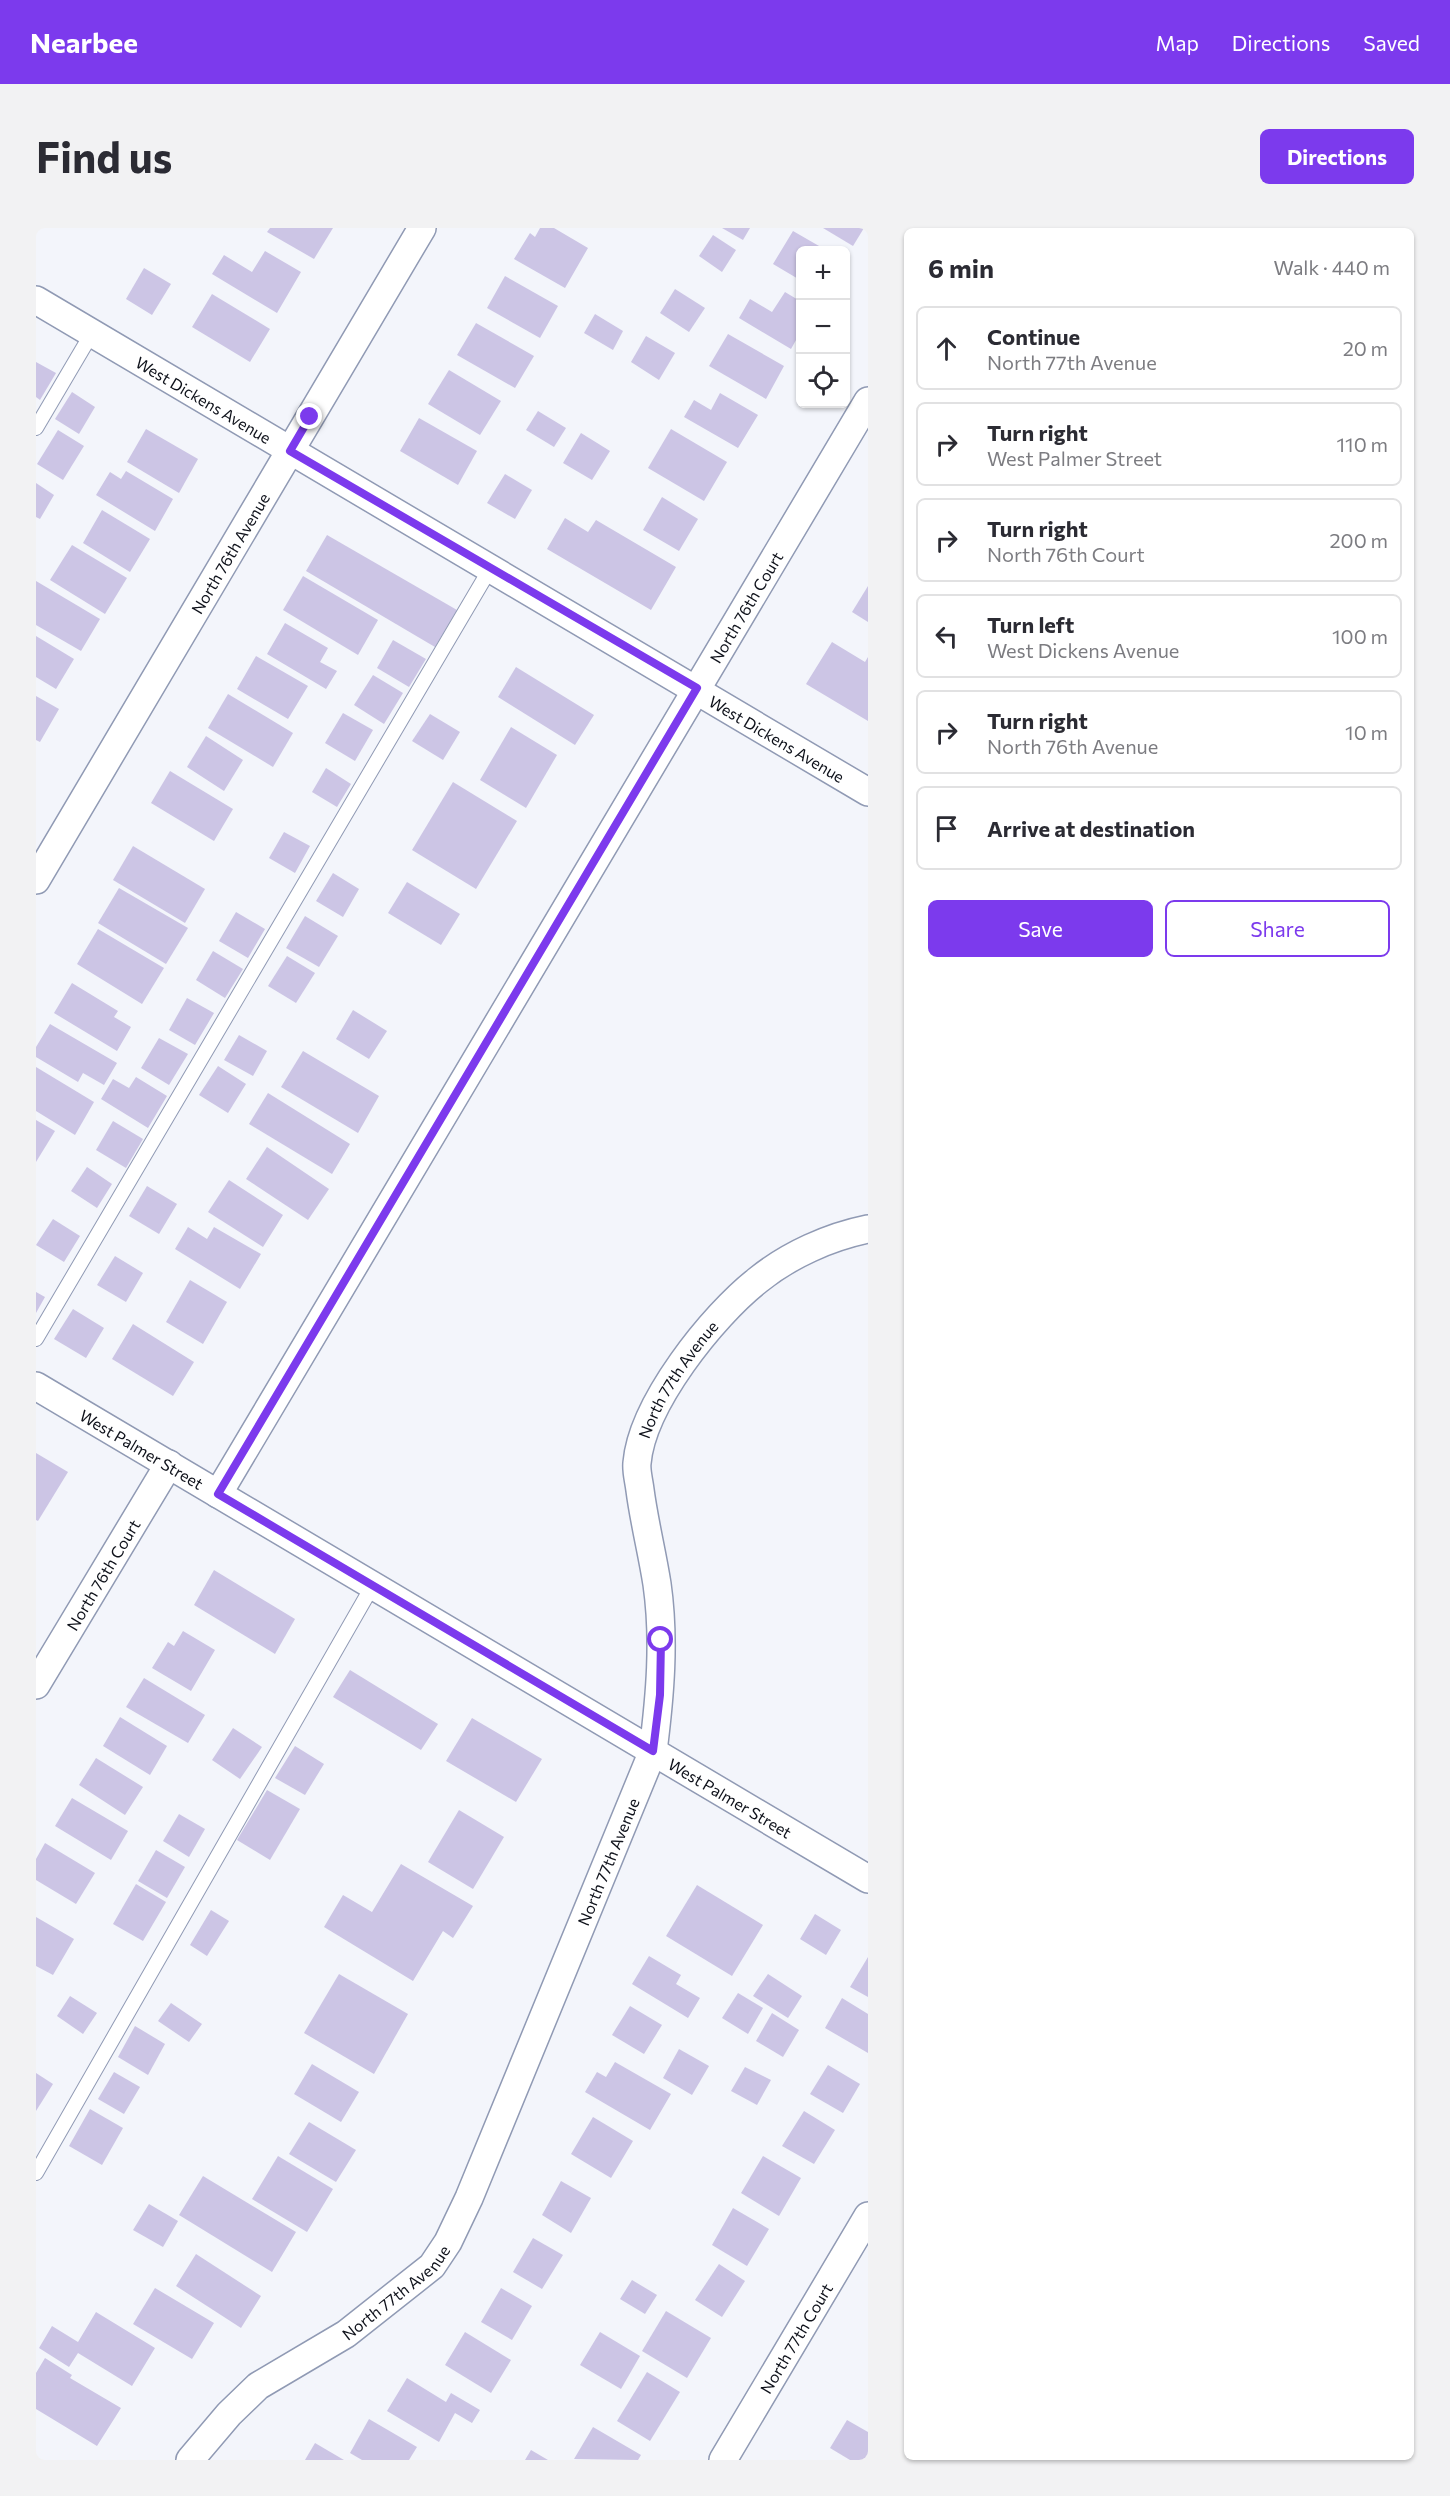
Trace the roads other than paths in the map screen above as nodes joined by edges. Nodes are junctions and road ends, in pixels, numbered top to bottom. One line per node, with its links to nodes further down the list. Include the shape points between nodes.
1 (422, 228): 6 (street, North 76th Avenue)
2 (36, 300): 3 (street, West Dickens Avenue)
3 (92, 333): 5 (lane); 6 (street, West Dickens Avenue)
4 (868, 401): 8 (street, North 76th Court)
5 (36, 428)
6 (290, 451): 7 (street, West Dickens Avenue); 10 (street, North 76th Avenue)
7 (490, 569): 8 (street, West Dickens Avenue); 12 (lane)
8 (697, 688): 9 (street, West Dickens Avenue); 15 (street, North 76th Court)
9 (868, 792)
10 (36, 880)
11 (868, 1229): 18 (street, North 77th Avenue, via 802,1252 758,1280 705,1332 668,1384 648,1425 637,1463 657,1584 661,1640)
12 (36, 1339)
13 (36, 1386): 14 (street, West Palmer Street)
14 (169, 1464): 15 (street, West Palmer Street); 17 (street, North 76th Court)
15 (218, 1494): 16 (street, West Palmer Street)
16 (373, 1585): 18 (street, West Palmer Street); 20 (lane)
17 (36, 1685)
18 (653, 1751): 19 (street, West Palmer Street); 22 (street, North 77th Avenue, via 448,2242 432,2266 346,2334 258,2385)
19 (868, 1879)
20 (36, 2173)
21 (868, 2216): 23 (street, North 77th Court)
22 (190, 2460)
23 (723, 2460)

